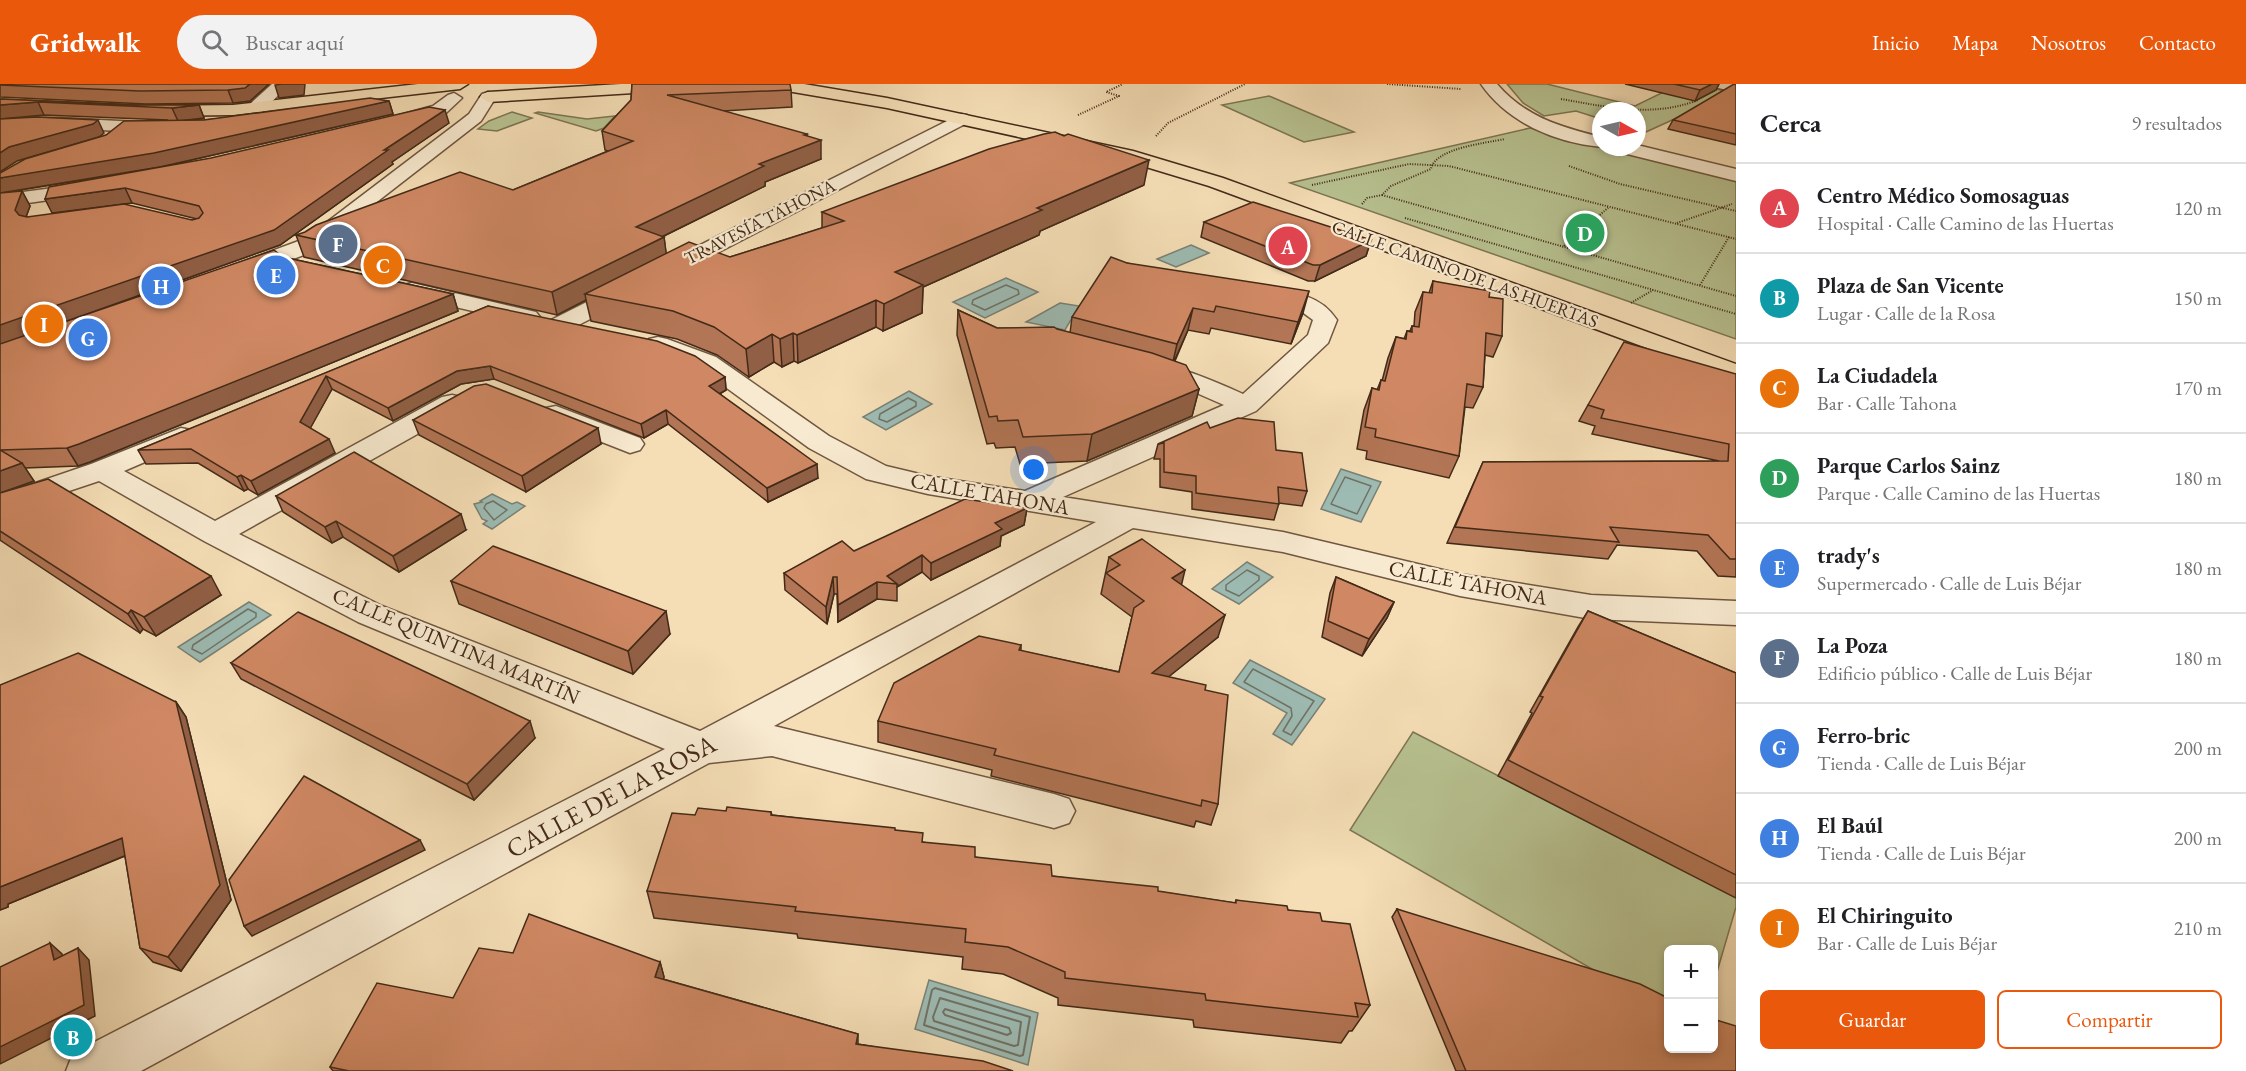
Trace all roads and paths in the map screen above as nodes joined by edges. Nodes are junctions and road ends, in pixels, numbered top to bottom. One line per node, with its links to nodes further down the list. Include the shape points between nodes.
1 (281, 84): 17 (street)
2 (699, 84): 14 (main road)
3 (737, 84): 10 (main road)
4 (839, 84): 10 (main road, via 826,88)
5 (865, 84): 24 (main road, CALLE CAMINO DE LAS HUERTAS)
6 (1123, 84): 24 (path, via 1106,92 1119,96)
7 (1245, 84): 28 (path, via 1168,123)
8 (1387, 84): 11 (path)
9 (1728, 86): 11 (path, via 1686,106 1662,112)
10 (795, 87): 20 (main road, CALLE CAMINO DE LAS HUERTAS)
11 (1492, 88): 25 (street, via 1520,116)
12 (458, 89): 13 (main road, via 472,99); 17 (main road); 22 (street, via 439,110); 26 (street, via 178,128 124,128)
13 (495, 91): 14 (main road); 19 (street)
14 (543, 93): 19 (street)
15 (45, 106): 16 (main road); 21 (street, via 54,114)
16 (93, 108)
17 (256, 108): 18 (main road)
18 (146, 111): 26 (street, via 107,120)
19 (475, 117): 48 (street, via 317,239)
20 (961, 119): 59 (street, TRAVESÍA TAHONA); 65 (main road, CALLE CAMINO DE LAS HUERTAS, via 1127,155 1216,182)
21 (28, 123): 23 (street); 26 (street)
22 (386, 124)
23 (0, 126)
24 (1054, 126): 28 (main road, CALLE CAMINO DE LAS HUERTAS)
25 (1547, 128): 27 (street); 30 (path, via 1444,153)
26 (105, 134)
27 (1592, 140)
28 (1144, 148): 57 (main road, CALLE CAMINO DE LAS HUERTAS, via 1237,176)
29 (1646, 153): 31 (street)
30 (1432, 164): 33 (path, via 1409,164 1308,186); 34 (path, via 1431,169 1391,186); 39 (path, via 1467,169)
31 (1736, 175)
32 (113, 186): 35 (street)
33 (1319, 190)
34 (1382, 195): 38 (path, via 1367,198); 47 (path)
35 (47, 196): 36 (street); 43 (street)
36 (0, 201)
37 (1736, 203): 40 (path)
38 (1361, 205)
39 (1610, 206): 44 (path); 47 (path)
40 (1715, 208): 41 (path); 44 (path)
41 (1736, 211)
42 (1395, 214): 53 (path)
43 (38, 216)
44 (1676, 223): 45 (path)
45 (1729, 237): 46 (path); 52 (path)
46 (1736, 238)
47 (1564, 246): 52 (path)
48 (286, 254): 49 (street, via 291,262); 50 (street)
49 (309, 267)
50 (218, 278)
51 (389, 285): 56 (street)
52 (1700, 285): 55 (path)
53 (1654, 290): 57 (path); 58 (path)
54 (1238, 293): 67 (street, via 1305,303 1320,310 1325,320 1319,338)
55 (1736, 296)
56 (491, 308): 59 (street); 60 (street)
57 (1617, 311): 63 (main road, CALLE CAMINO DE LAS HUERTAS)
58 (1736, 314)
59 (560, 325): 61 (street)
60 (447, 326)
61 (603, 333)
62 (635, 340): 72 (street, CALLE TAHONA, via 667,346 707,362 819,442 876,473)
63 (1736, 354)
64 (1124, 361): 67 (street, via 1201,385)
65 (1736, 373)
66 (471, 392): 75 (street)
67 (1246, 405): 72 (street)
68 (536, 406): 70 (street)
69 (209, 425): 71 (street)
70 (630, 444)
71 (101, 470): 73 (street); 75 (street, CALLE QUINTINA MARTÍN)
72 (1031, 500): 74 (street, CALLE TAHONA)
73 (0, 505)
74 (1129, 517): 76 (street, CALLE TAHONA, via 1283,542 1460,585 1591,607); 77 (street, CALLE DE LA ROSA)
75 (215, 534): 77 (street, CALLE QUINTINA MARTÍN, via 370,614)
76 (1736, 613)
77 (702, 748): 78 (street, via 772,741); 79 (street, CALLE DE LA ROSA)
78 (1054, 811)
79 (92, 1071)

